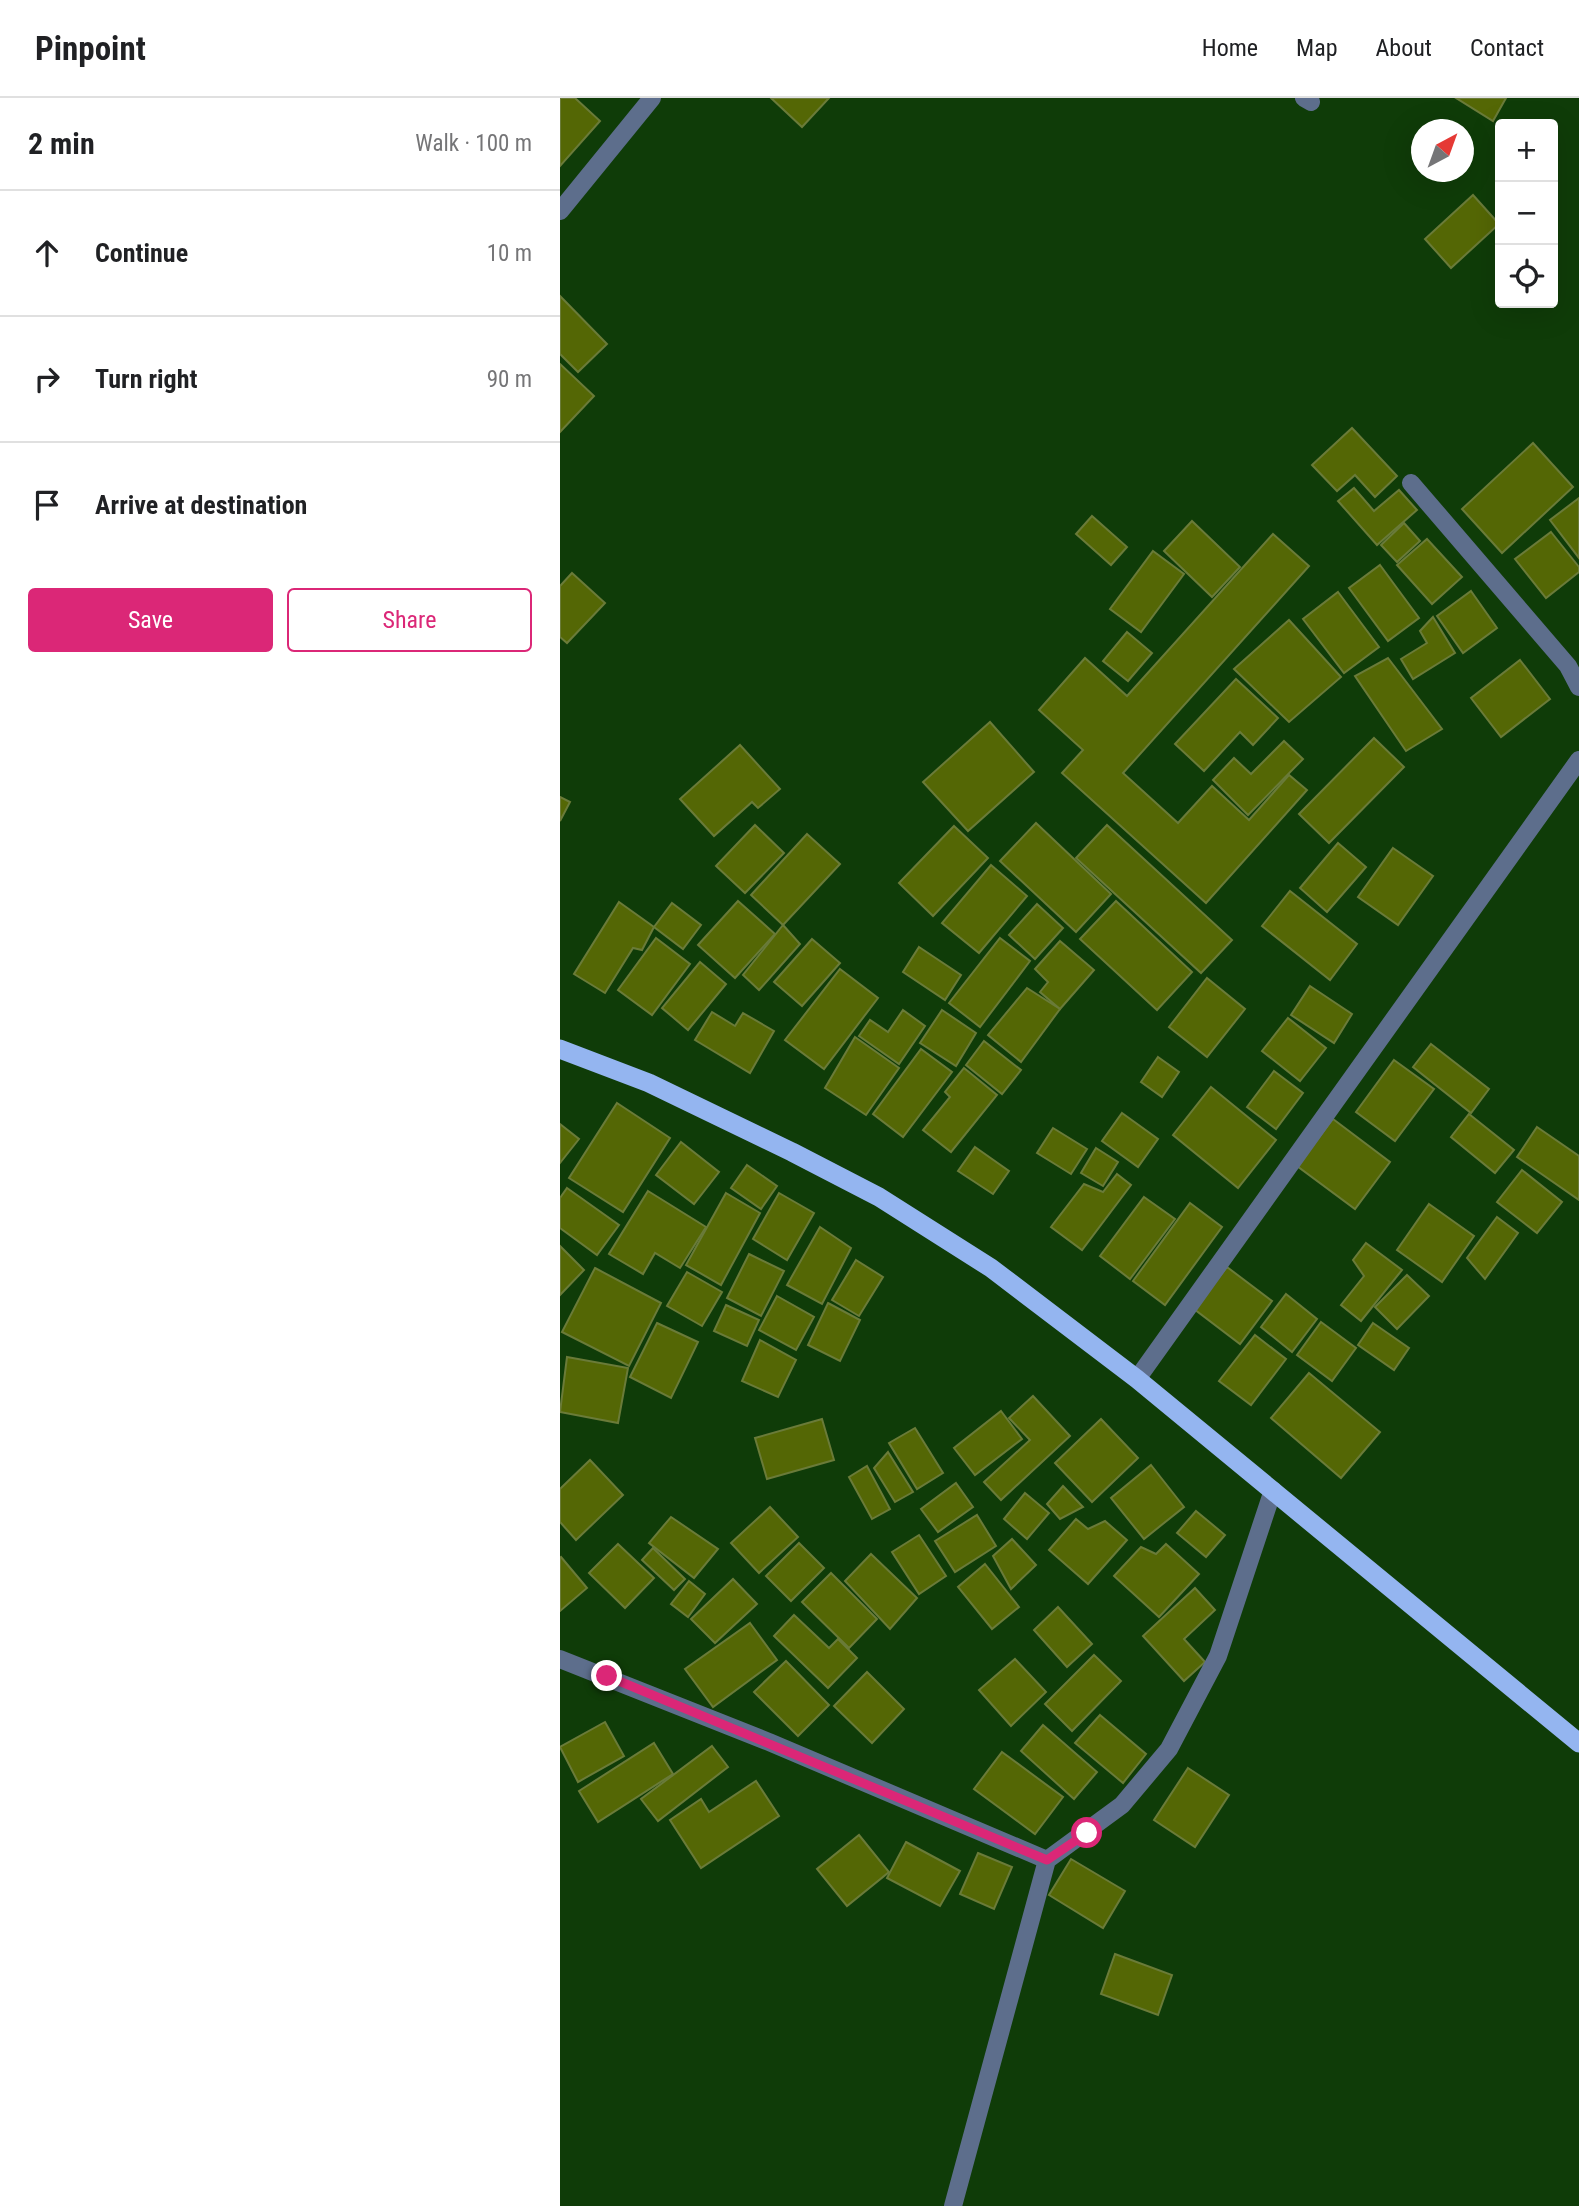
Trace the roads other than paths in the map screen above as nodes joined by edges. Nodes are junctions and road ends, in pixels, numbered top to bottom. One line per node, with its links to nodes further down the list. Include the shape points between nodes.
1 (652, 98): 2 (street)
2 (560, 211)
3 (1411, 483): 4 (street, via 1568,666)
4 (1579, 687)
5 (1579, 760): 7 (street)
6 (560, 1049): 7 (highway, via 649,1083 879,1197 991,1268)
7 (1137, 1379): 8 (highway)
8 (1273, 1490): 10 (highway); 11 (street, via 1218,1656 1169,1749 1122,1805)
9 (560, 1659): 11 (street)
10 (1579, 1743)
11 (1047, 1860): 12 (street)
12 (953, 2206)

